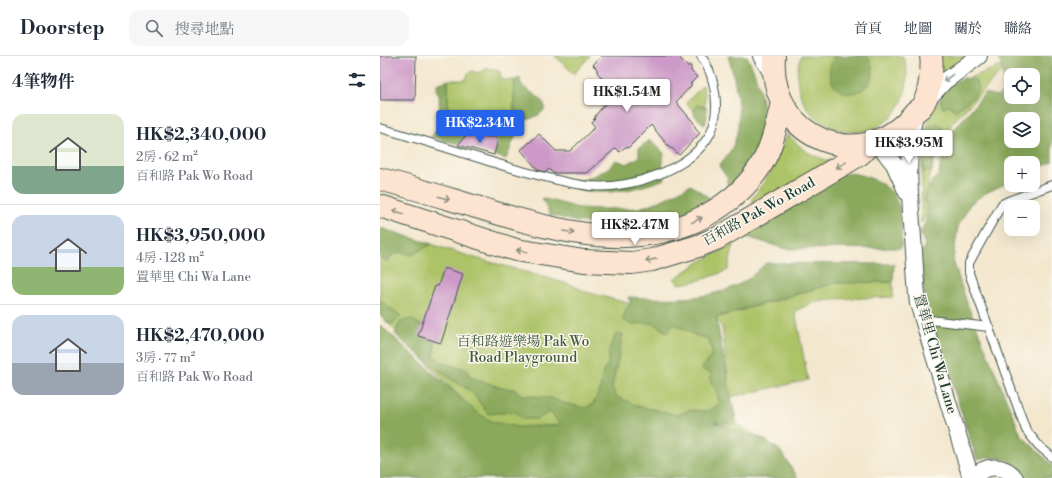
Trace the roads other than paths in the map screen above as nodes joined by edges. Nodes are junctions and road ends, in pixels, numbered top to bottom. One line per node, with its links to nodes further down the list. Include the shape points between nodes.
1 (702, 56): 8 (lane, via 713,82 715,102 713,127 707,139 690,157 661,174 618,186 592,186 562,181)
2 (761, 56): 5 (street)
3 (931, 56): 7 (main road, 百和路 Pak Wo Road, via 930,84)
4 (979, 56): 7 (street, one-way to 7, via 944,81)
5 (774, 66): 6 (main road, 百和路 Pak Wo Road, via 777,91)
6 (782, 103): 9 (main road, 百和路 Pak Wo Road, via 793,119 806,131 823,140 857,146); 10 (main road, 百和路 Pak Wo Road, one-way to 6, via 551,229 607,237 657,233 697,220 722,206 742,188 765,158)
7 (919, 108): 9 (main road, 百和路 Pak Wo Road, via 896,131); 12 (street, 置華里 Chi Wa Lane, via 911,130)
8 (380, 128)
9 (875, 142): 12 (street, 置華里 Chi Wa Lane, via 894,164); 13 (main road, 百和路 Pak Wo Road, one-way to 13, via 859,155 718,238 652,260 632,263 584,261 516,250)
10 (380, 179)
11 (1052, 185): 15 (lane, via 1002,204 969,262 969,273)
12 (911, 204): 14 (street, 置華里 Chi Wa Lane, via 915,279)
13 (380, 206)
14 (922, 319): 15 (lane); 17 (street, 置華里 Chi Wa Lane)
15 (989, 327): 16 (lane, via 1026,430)
16 (1052, 457)
17 (972, 478): 18 (street, 置華里 Chi Wa Lane, via 977,473 994,467 1004,469)
18 (1016, 478)

